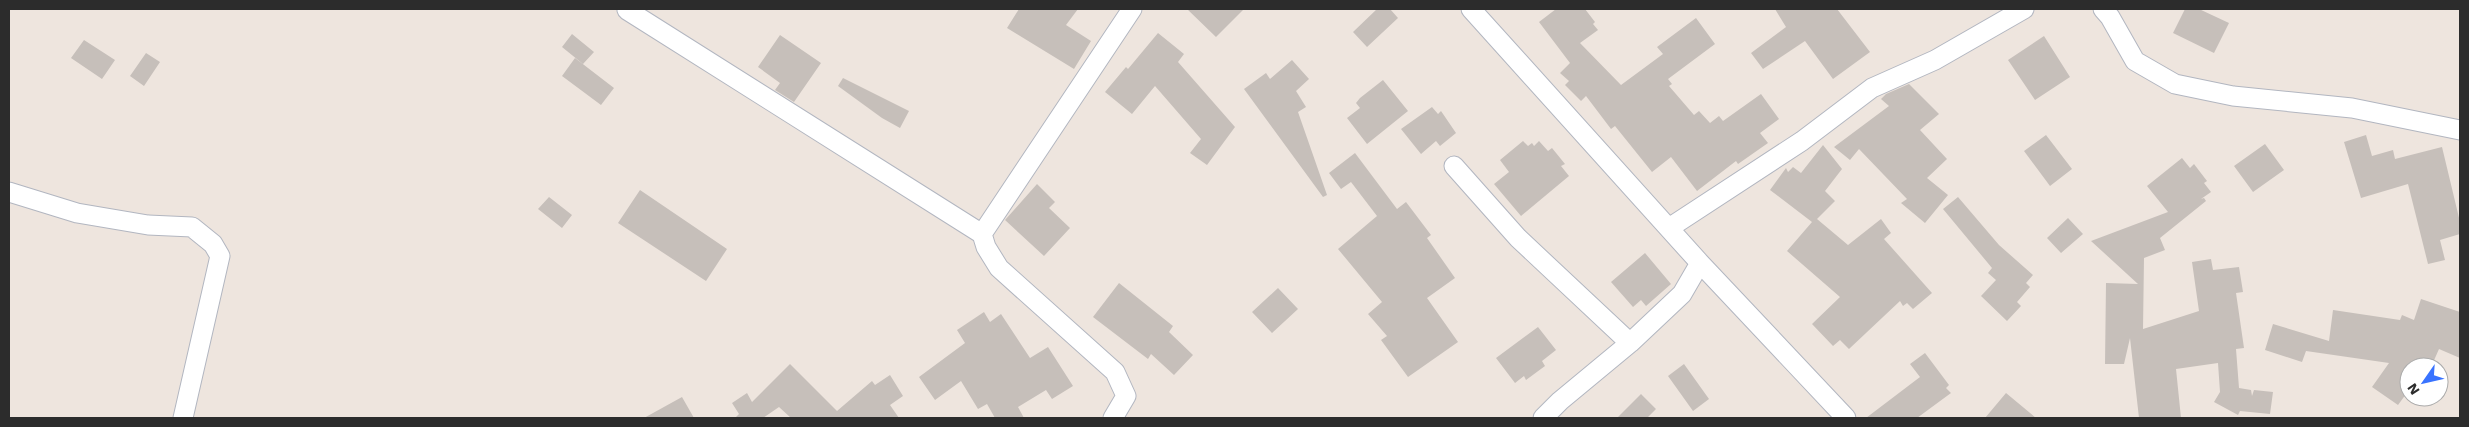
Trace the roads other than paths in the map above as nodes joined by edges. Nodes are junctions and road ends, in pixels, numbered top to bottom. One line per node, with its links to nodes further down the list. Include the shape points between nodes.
1 (1132, 9): 10 (street)
2 (1470, 9): 9 (street)
3 (2024, 9): 9 (street, via 1934,60 1872,88 1802,141)
4 (2103, 9): 6 (street, via 2135,61 2175,84 2233,96 2352,108)
5 (627, 10): 10 (street)
6 (2460, 130)
7 (1454, 166): 12 (street, via 1518,238)
8 (9, 192): 13 (street, via 77,213 148,225 192,227 213,244 220,256)
9 (1669, 228): 11 (street)
10 (982, 234): 14 (street, via 999,268 1115,372 1126,396)
11 (1700, 263): 12 (street, via 1682,294); 16 (street)
12 (1630, 343): 15 (street)
13 (183, 418)
14 (1113, 418)
15 (1543, 418)
16 (1846, 418)

